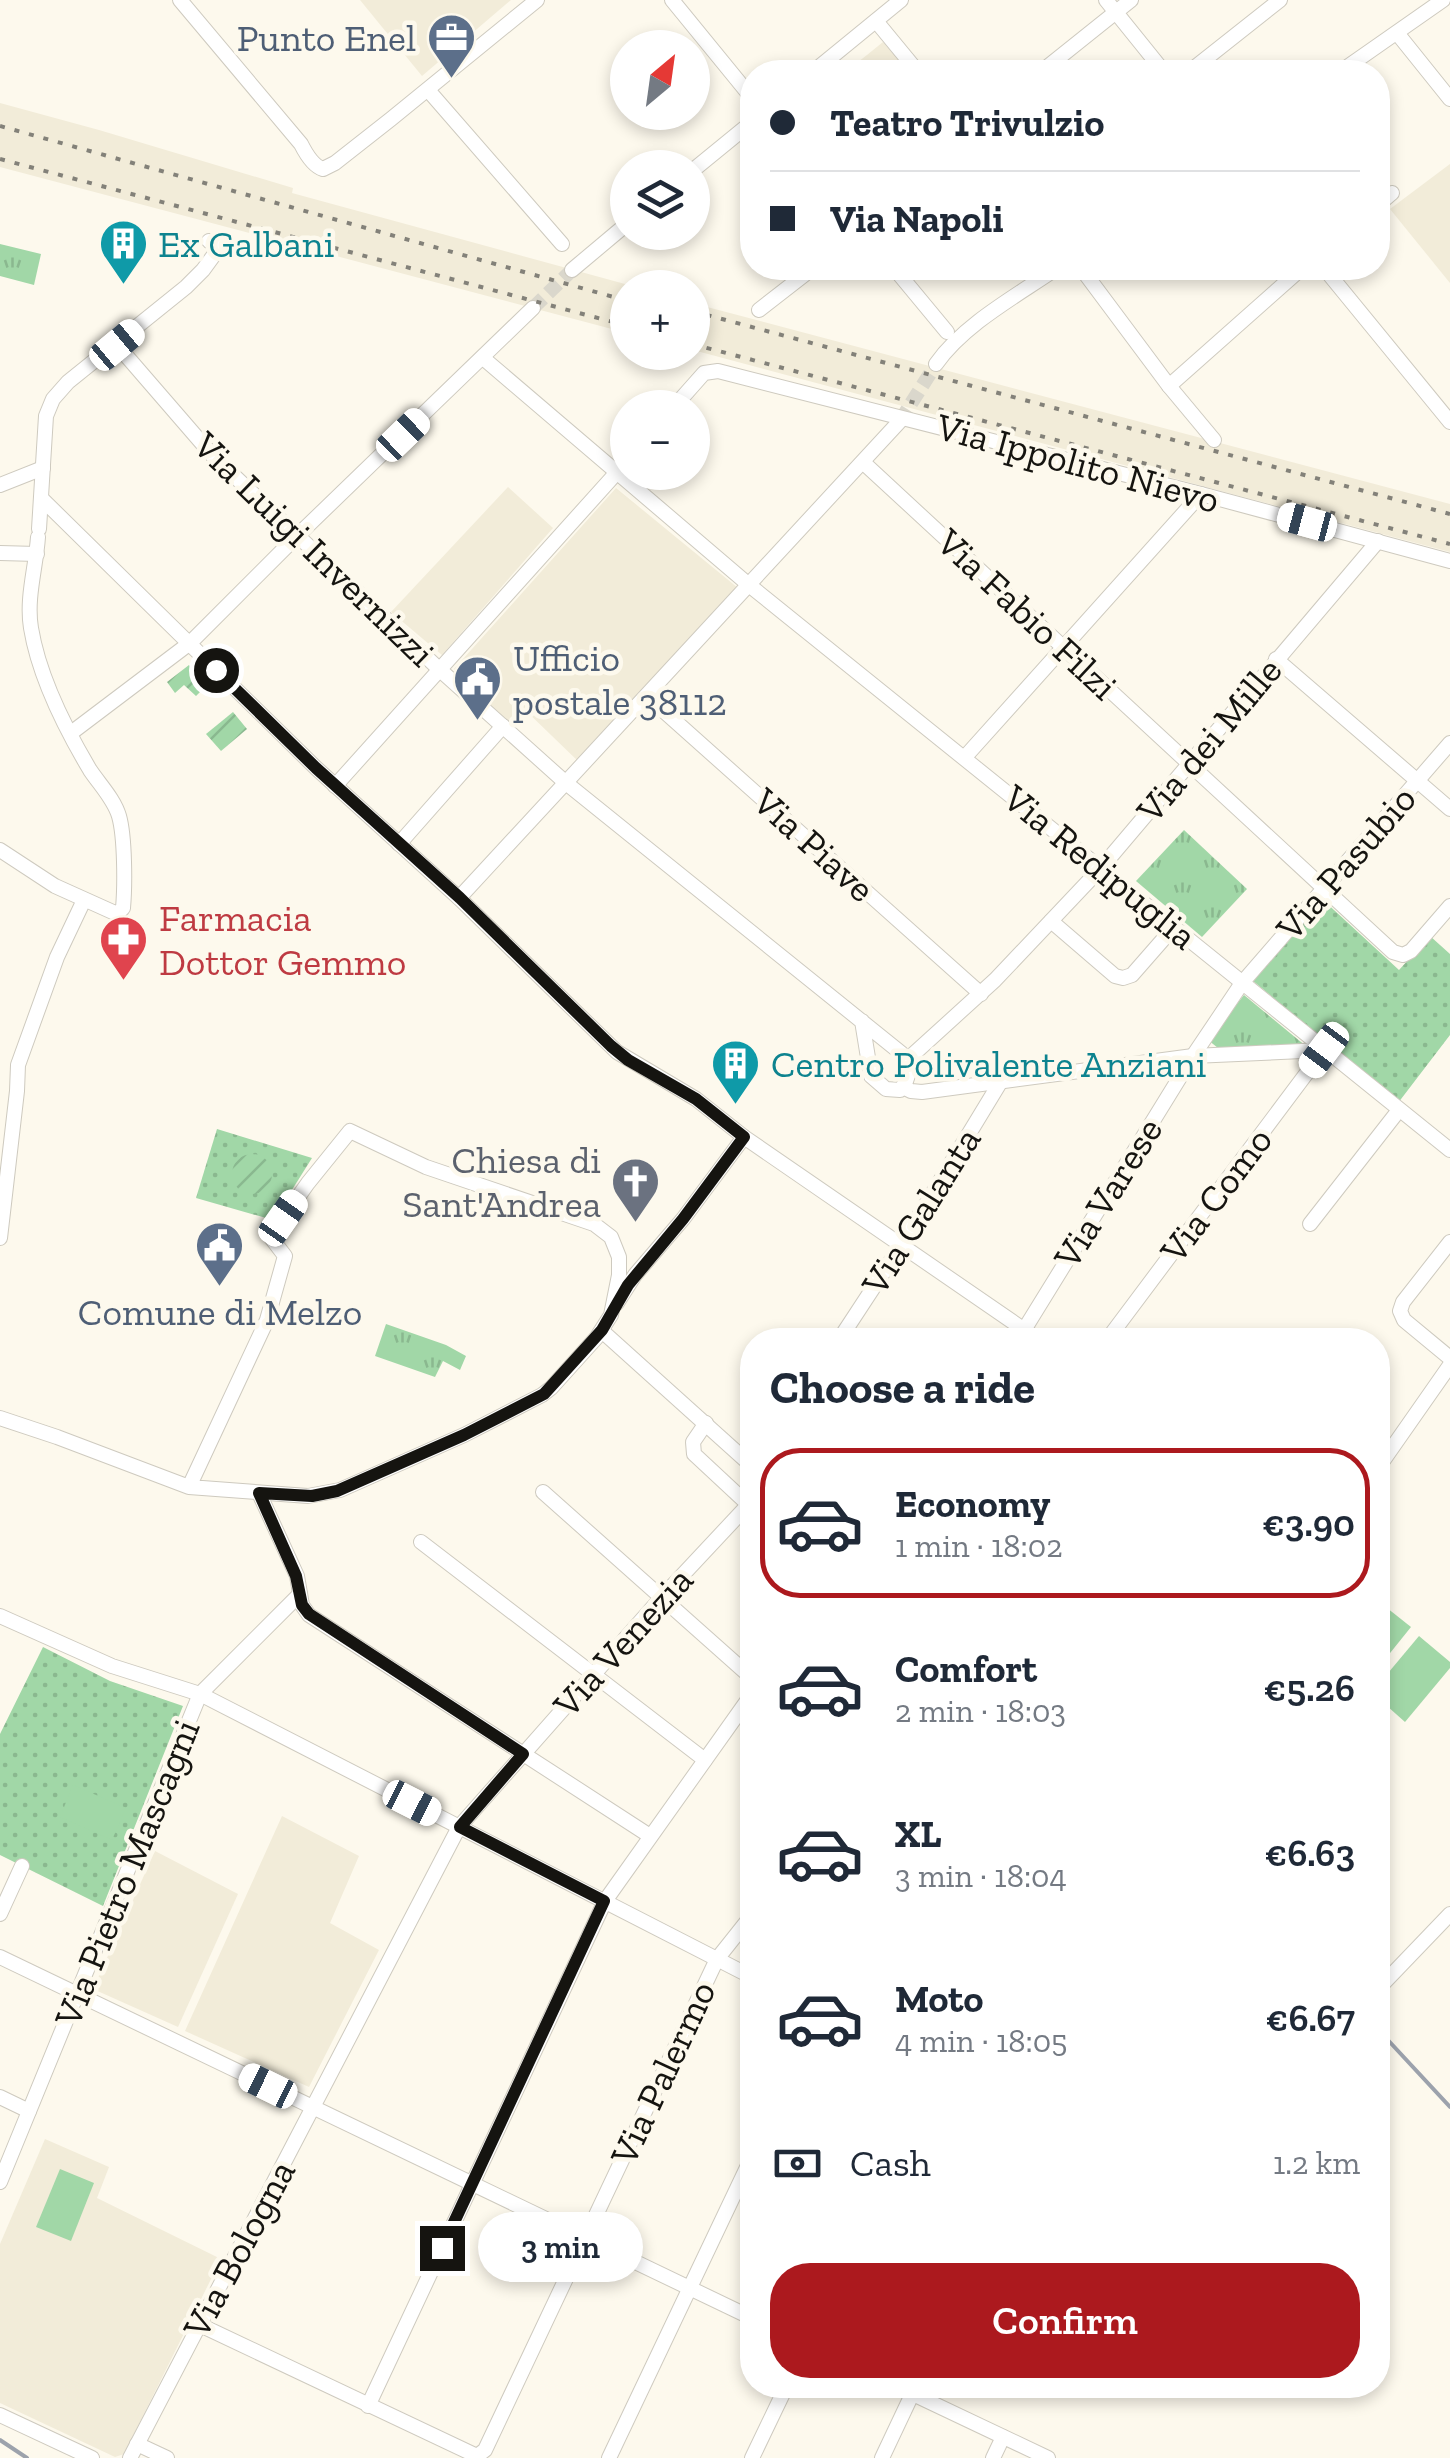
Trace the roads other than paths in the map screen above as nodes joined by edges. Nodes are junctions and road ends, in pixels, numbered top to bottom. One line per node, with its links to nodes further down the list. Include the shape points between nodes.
1 (180, 0): 19 (street, via 323,169)
2 (537, 0): 19 (street)
3 (672, 0): 18 (street)
4 (901, 0): 10 (street)
5 (1106, 0): 9 (street)
6 (1131, 0): 9 (street)
7 (1280, 0): 16 (street)
8 (1443, 0): 11 (street)
9 (1116, 13): 14 (street); 15 (street)
10 (876, 21): 12 (street); 13 (street)
11 (1397, 32): 17 (street); 20 (street)
12 (828, 60)
13 (908, 60)
14 (1056, 60)
15 (1154, 60)
16 (1204, 60)
17 (1357, 60)
18 (740, 83)
19 (428, 90): 25 (street)
20 (1450, 100)
21 (740, 132): 22 (street)
22 (710, 156)
23 (610, 238): 26 (street)
24 (209, 241): 36 (street, via 222,244 203,270)
25 (562, 244)
26 (572, 270)
27 (798, 280): 34 (street)
28 (904, 280): 35 (street)
29 (1040, 280): 38 (street, via 966,332)
30 (1090, 280): 39 (street)
31 (1288, 280): 39 (street)
32 (1334, 280): 42 (street)
33 (534, 308): 37 (street)
34 (759, 310)
35 (947, 332)
36 (117, 345): 46 (street, via 51,402); 52 (street, Via Luigi Invernizzi, via 205,448)
37 (484, 358): 44 (street, Via Redipuglia); 52 (street)
38 (936, 364)
39 (1169, 386): 43 (street)
40 (689, 390): 50 (street, Via Ippolito Nievo, via 704,373 718,371)
41 (900, 421): 57 (street)
42 (1450, 422)
43 (1214, 440)
44 (610, 457)
45 (866, 465): 59 (street, Via Fabio Filzi)
46 (43, 468): 48 (street); 51 (street)
47 (610, 479): 61 (street)
48 (0, 484)
49 (648, 490): 57 (street, Via Redipuglia)
50 (1201, 494): 53 (street, Via Ippolito Nievo); 59 (street)
51 (42, 498): 55 (street); 58 (street)
52 (296, 537): 58 (street); 61 (street, Via Luigi Invernizzi)
53 (1378, 542): 56 (street, Via Ippolito Nievo); 60 (street, Via dei Mille)
54 (0, 553): 55 (street)
55 (37, 554): 64 (street, via 32,632)
56 (1450, 561)
57 (749, 585): 62 (street); 66 (street, Via Redipuglia)
58 (190, 643): 64 (street); 70 (street)
59 (1063, 648): 66 (street); 67 (street, Via Fabio Filzi)
60 (1276, 659): 67 (street, Via dei Mille); 68 (street)
61 (439, 670): 63 (street, Via Luigi Invernizzi); 70 (street)
62 (646, 696): 69 (street); 82 (street, Via Piave)
63 (503, 726): 69 (street, Via Luigi Invernizzi); 72 (street)
64 (71, 733): 77 (street, via 120,819 124,905 118,913)
65 (1450, 742): 68 (street, Via Pasubio)
66 (965, 757): 74 (street, Via Redipuglia)
67 (1189, 764): 74 (street, Via dei Mille); 75 (street, Via Fabio Filzi)
68 (1418, 780): 71 (street); 75 (street, Via Pasubio)
69 (566, 783): 76 (street); 83 (street, Via Luigi Invernizzi)
70 (335, 786): 72 (street)
71 (1450, 809)
72 (399, 844): 76 (street)
73 (0, 850): 77 (street)
74 (1101, 868): 79 (street, Via dei Mille); 80 (street, Via Redipuglia)
75 (1324, 888): 78 (street, Via Fabio Filzi, via 1403,955); 81 (street, Via Pasubio)
76 (460, 898): 90 (street, via 617,1052)
77 (84, 900): 93 (street, via 17,1069)
78 (1450, 906)
79 (1051, 921): 80 (street, via 1123,978); 82 (street, Via dei Mille)
80 (1174, 928): 81 (street, Via Redipuglia)
81 (1242, 983): 84 (street, Via Redipuglia); 85 (street, Via Pasubio)
82 (981, 994): 86 (street, Via dei Mille)
83 (862, 1021): 86 (street, Via Luigi Invernizzi); 88 (street, via 871,1076 890,1090)
84 (1324, 1050): 85 (street); 89 (street, Via Redipuglia); 100 (street, Via Como)
85 (1193, 1056): 87 (street); 99 (street, Via Varese)
86 (907, 1060): 88 (street)
87 (1001, 1080): 88 (street, via 922,1092); 95 (street, Via Galanta)
88 (903, 1087)
89 (1399, 1110): 91 (street, Via Redipuglia); 92 (street)
90 (744, 1137): 95 (street); 96 (street)
91 (1450, 1150)
92 (1310, 1224)
93 (0, 1238)
94 (1450, 1242): 102 (street, via 1400,1311)
95 (902, 1244): 97 (street, Via Galanta); 98 (street)
96 (613, 1308): 101 (street); 107 (street, via 619,1257 603,1229 418,1165 350,1131 274,1232 286,1256 267,1320)
97 (847, 1328)
98 (1011, 1328)
99 (1024, 1328)
100 (1116, 1328)
101 (602, 1330): 104 (street); 109 (street, via 544,1394 464,1435 330,1493)
102 (1450, 1361): 105 (street)
103 (0, 1418): 107 (street)
104 (706, 1423): 106 (street); 110 (street, via 692,1442 694,1454)
105 (1390, 1450)
106 (740, 1455)
107 (189, 1487): 109 (street)
108 (543, 1492): 114 (street)
109 (259, 1493): 113 (street)
110 (740, 1496)
111 (740, 1517): 114 (street, Via Venezia)
112 (421, 1542): 117 (street)
113 (300, 1594): 118 (street, Via Pietro Mascagni); 120 (street, via 309,1614)
114 (662, 1597): 116 (street); 117 (street, Via Venezia)
115 (0, 1616): 118 (street, via 112,1666)
116 (740, 1667)
117 (593, 1675): 120 (street, Via Venezia); 121 (street)
118 (200, 1694): 122 (street); 133 (street, Via Pietro Mascagni)
119 (740, 1711): 121 (street)
120 (523, 1754): 122 (street, Via Venezia); 123 (street)
121 (705, 1760): 123 (street)
122 (460, 1827): 125 (street); 135 (street, Via Bologna)
123 (650, 1836): 125 (street)
124 (22, 1866): 126 (street)
125 (604, 1901): 130 (street); 139 (street)
126 (0, 1914)
127 (1450, 1914): 132 (street)
128 (740, 1931): 130 (street, Via Palermo)
129 (0, 1957): 133 (street)
130 (718, 1959): 131 (street); 140 (street, Via Palermo)
131 (740, 1970)
132 (1390, 1976)
133 (78, 1994): 135 (street); 136 (street, Via Pietro Mascagni)
134 (0, 2097): 136 (street)
135 (313, 2108): 139 (street); 143 (street, Via Bologna)
136 (28, 2111): 137 (street, Via Pietro Mascagni)
137 (0, 2182)
138 (740, 2182): 141 (street)
139 (472, 2184): 140 (street); 147 (street)
140 (585, 2238): 141 (street); 151 (street, Via Palermo)
141 (689, 2288): 142 (street); 154 (street)
142 (740, 2312)
143 (200, 2324): 147 (street); 150 (street, Via Bologna)
144 (781, 2398): 155 (street)
145 (910, 2398): 156 (street)
146 (931, 2398): 149 (street)
147 (368, 2406): 151 (street)
148 (0, 2414): 152 (street)
149 (1003, 2437): 157 (street); 158 (street)
150 (134, 2451): 153 (street)
151 (477, 2456)
152 (92, 2458)
153 (167, 2458)
154 (610, 2458)
155 (752, 2458)
156 (882, 2458)
157 (992, 2458)
158 (1048, 2458)

